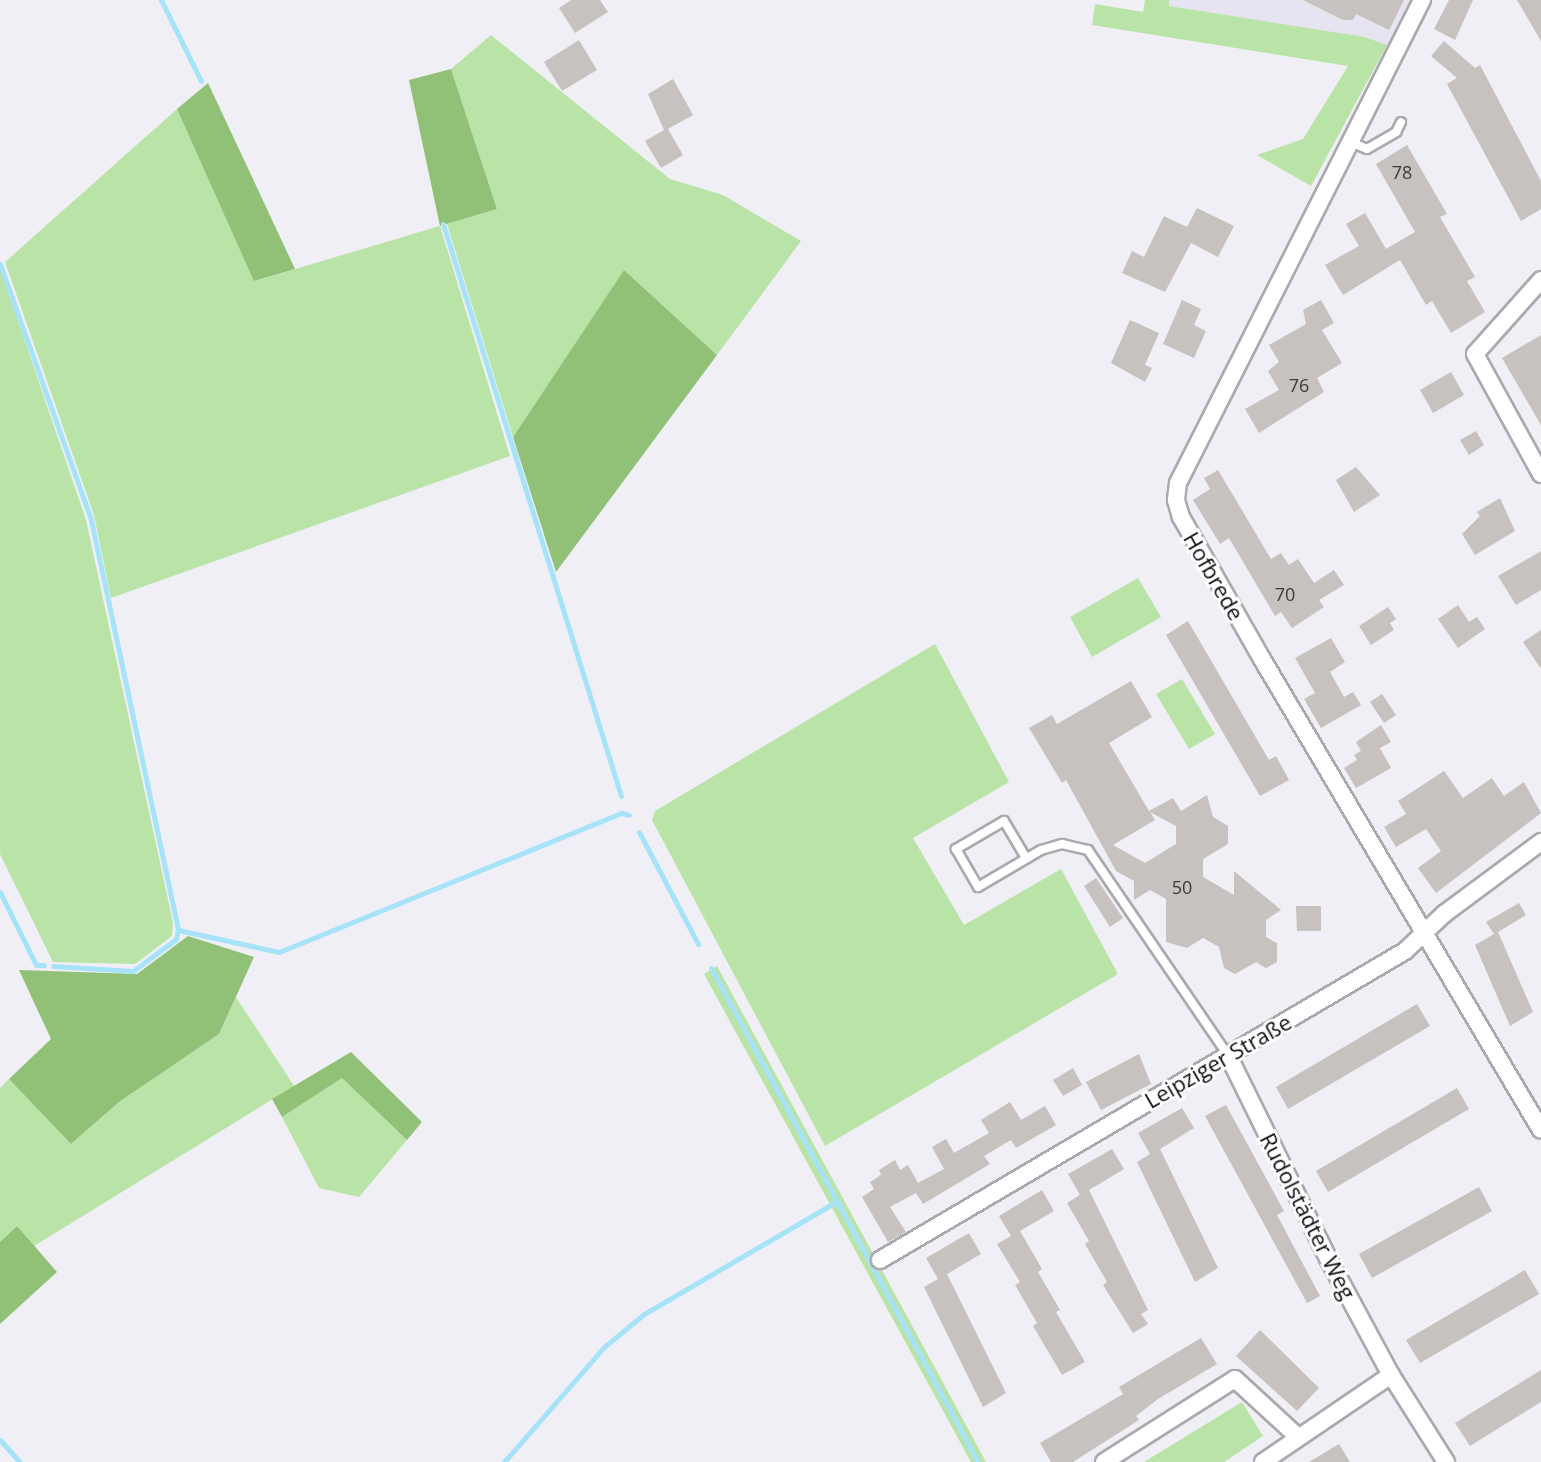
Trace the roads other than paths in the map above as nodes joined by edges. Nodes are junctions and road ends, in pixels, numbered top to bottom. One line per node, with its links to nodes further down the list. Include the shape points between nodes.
1 (1422, 0): 3 (street, Hofbrede)
2 (1401, 122): 3 (lane, via 1396,132 1367,149)
3 (1349, 142): 8 (street, Hofbrede, via 1178,483 1176,500 1181,517)
4 (1541, 280): 5 (street, via 1475,354)
5 (1541, 474)
6 (1541, 842): 8 (street, Leipziger Straße)
7 (1026, 858): 7 (lane, via 1004,821 956,849 978,887); 9 (lane, via 1062,844 1088,850)
8 (1422, 933): 9 (street, Leipziger Straße, via 1405,951); 10 (street, Hofbrede)
9 (1228, 1055): 11 (street, Leipziger Straße); 12 (street, Rudolstädter Weg)
10 (1541, 1130)
11 (880, 1260)
12 (1391, 1375): 13 (street); 16 (street, Rudolstädter Weg)
13 (1297, 1436): 14 (street, via 1235,1379); 15 (street)
14 (1102, 1461)
15 (1263, 1462)
16 (1446, 1462)

